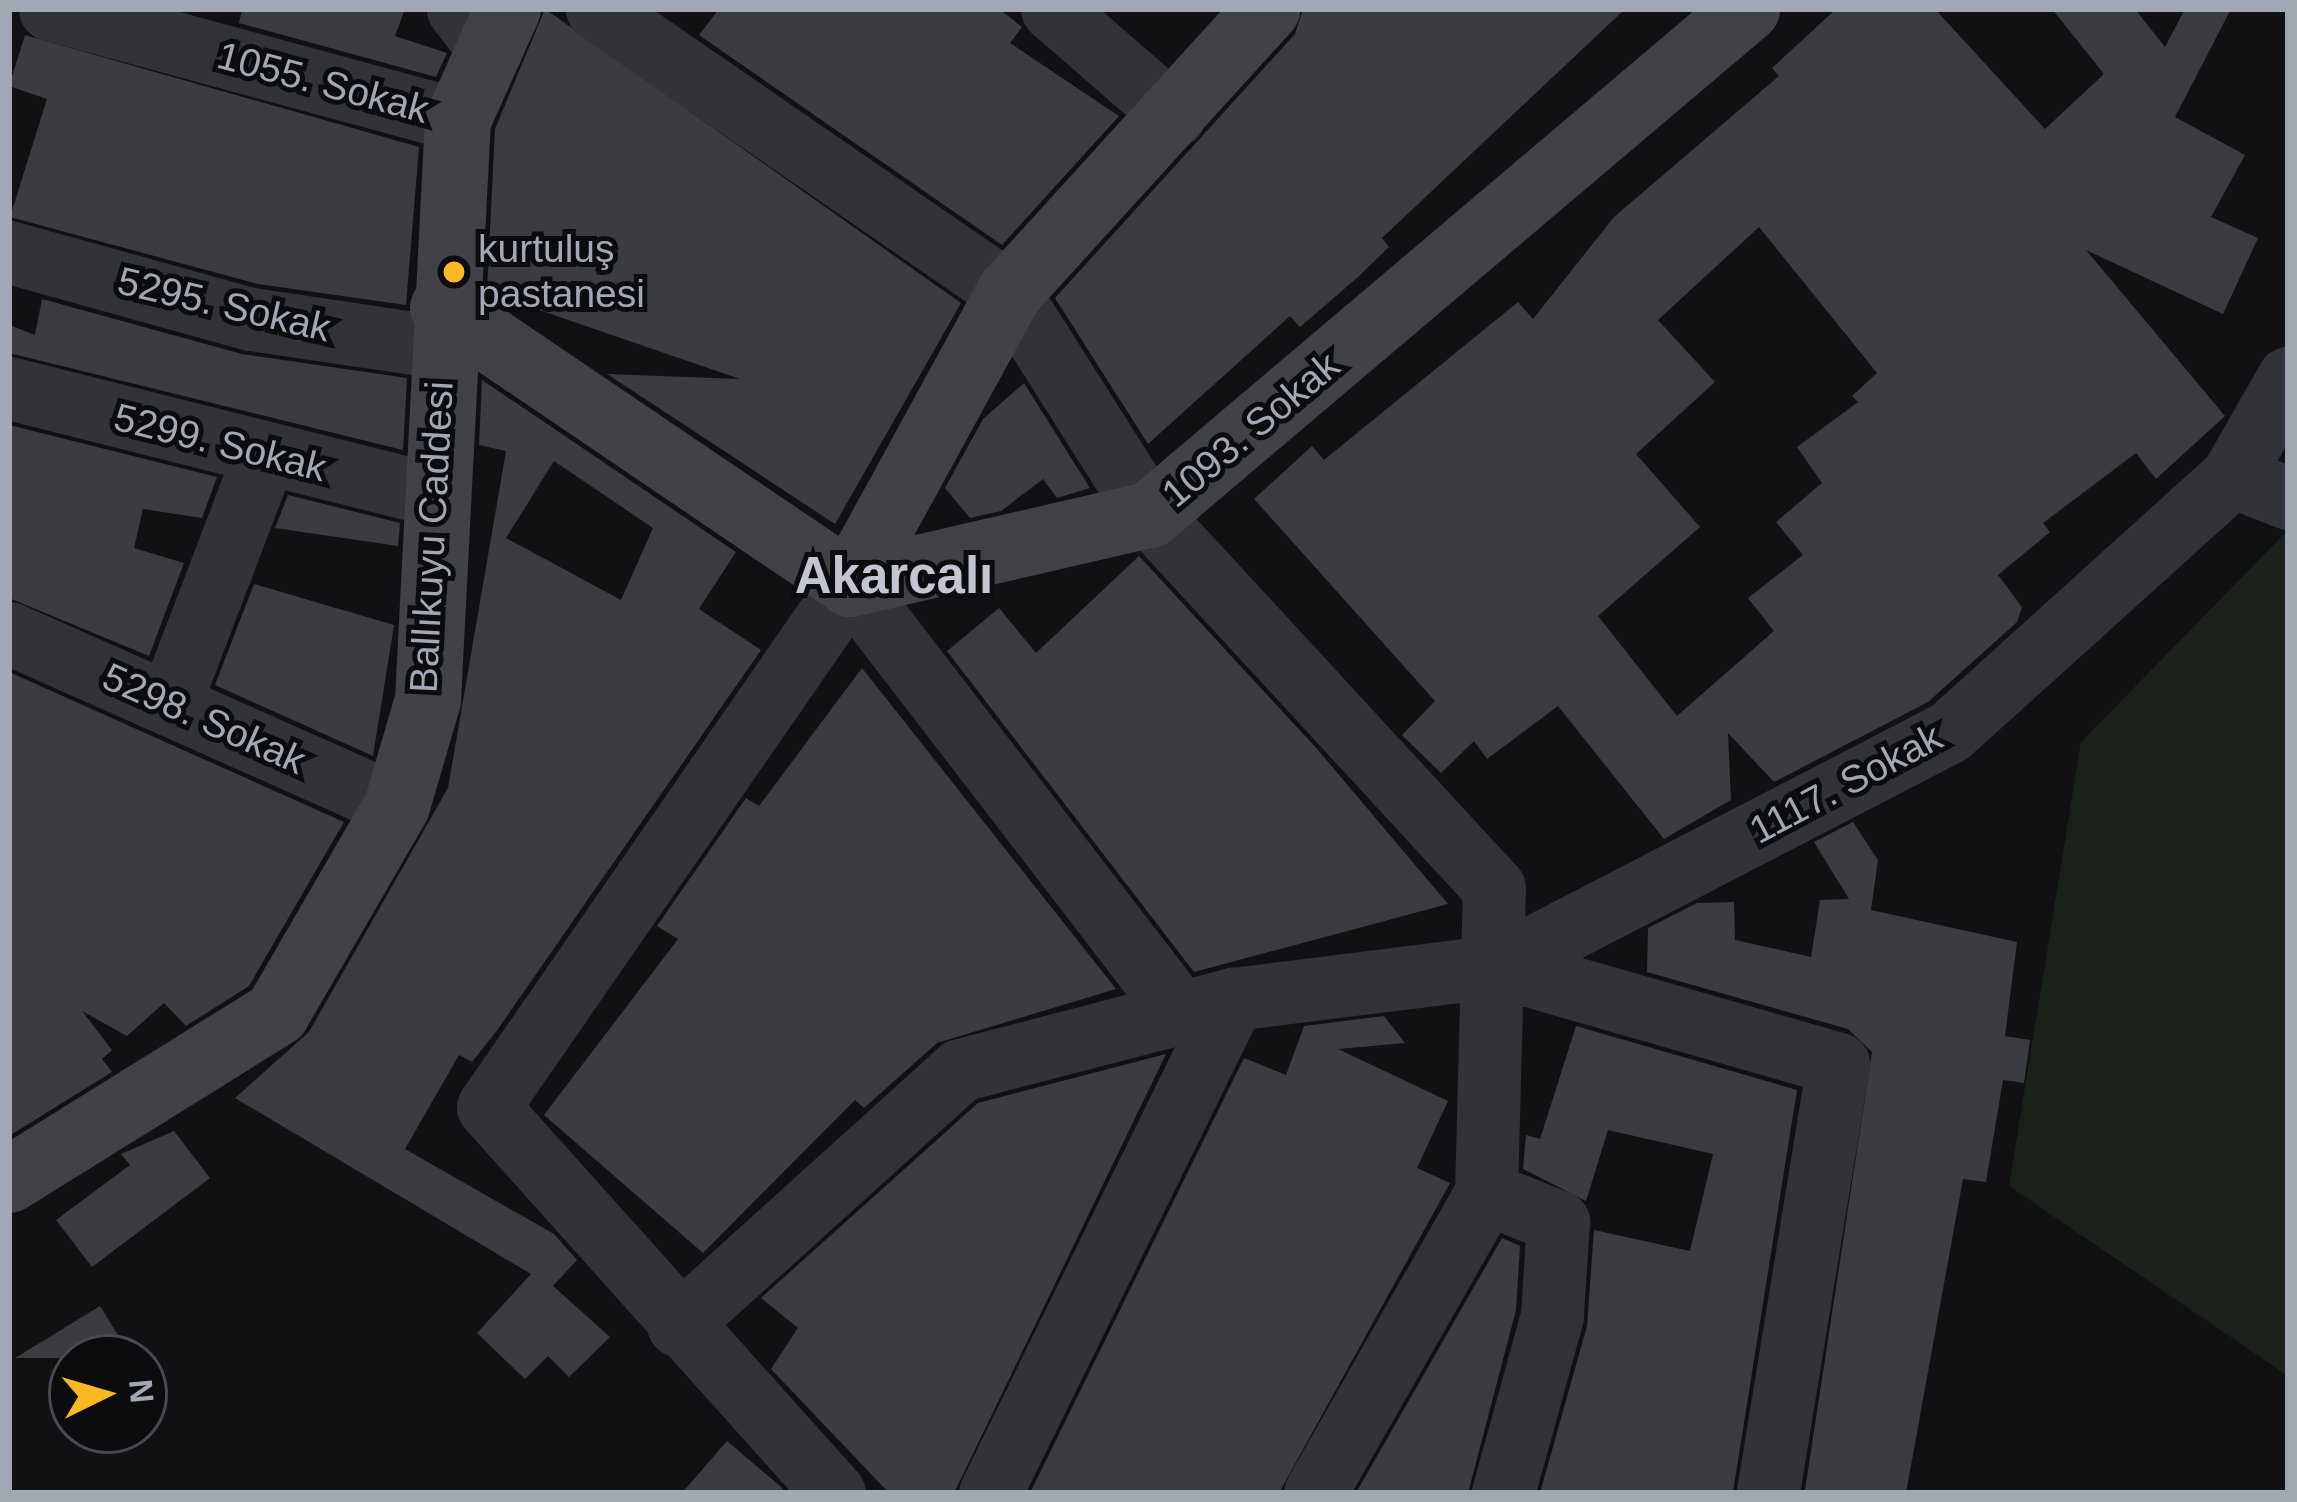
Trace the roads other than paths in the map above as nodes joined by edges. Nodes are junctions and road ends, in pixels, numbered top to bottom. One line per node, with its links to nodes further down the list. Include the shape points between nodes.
1 (50, 9): 8 (street, 1055. Sokak)
2 (597, 9): 10 (street)
3 (1052, 9): 7 (street)
4 (1267, 9): 7 (main road)
5 (1736, 13): 17 (main road, 1093. Sokak)
6 (484, 21): 8 (main road, Ballıkuyu Caddesi)
7 (1174, 115): 10 (main road)
8 (458, 120): 11 (main road, Ballıkuyu Caddesi)
9 (9, 252): 11 (street, 5295. Sokak, via 251,319)
10 (1009, 293): 17 (street); 18 (main road)
11 (442, 327): 16 (main road, Ballıkuyu Caddesi); 18 (main road)
12 (2288, 378): 15 (street, 1117. Sokak)
13 (9, 388): 14 (street, 5299. Sokak)
14 (264, 456): 16 (street, 5299. Sokak); 20 (street)
15 (2260, 487): 22 (street, 1117. Sokak, via 1949,732)
16 (432, 494): 21 (main road, Ballıkuyu Caddesi, via 428,700)
17 (1150, 515): 18 (main road, 1093. Sokak); 22 (street, via 1494,888)
18 (850, 584): 23 (street); 26 (street, via 488,1107)
19 (9, 633): 20 (street, 5298. Sokak)
20 (170, 702): 21 (street, 5298. Sokak)
21 (398, 806): 24 (main road, Ballıkuyu Caddesi, via 277,1012)
22 (1497, 966): 23 (street); 25 (street); 31 (street, via 1838,1064)
23 (1207, 1006): 26 (street, via 960,1070); 28 (street)
24 (9, 1180)
25 (1486, 1193): 29 (street); 30 (street, via 1558,1222 1552,1316)
26 (678, 1325): 27 (street)
27 (834, 1493)
28 (990, 1493)
29 (1315, 1493)
30 (1503, 1493)
31 (1768, 1493)

